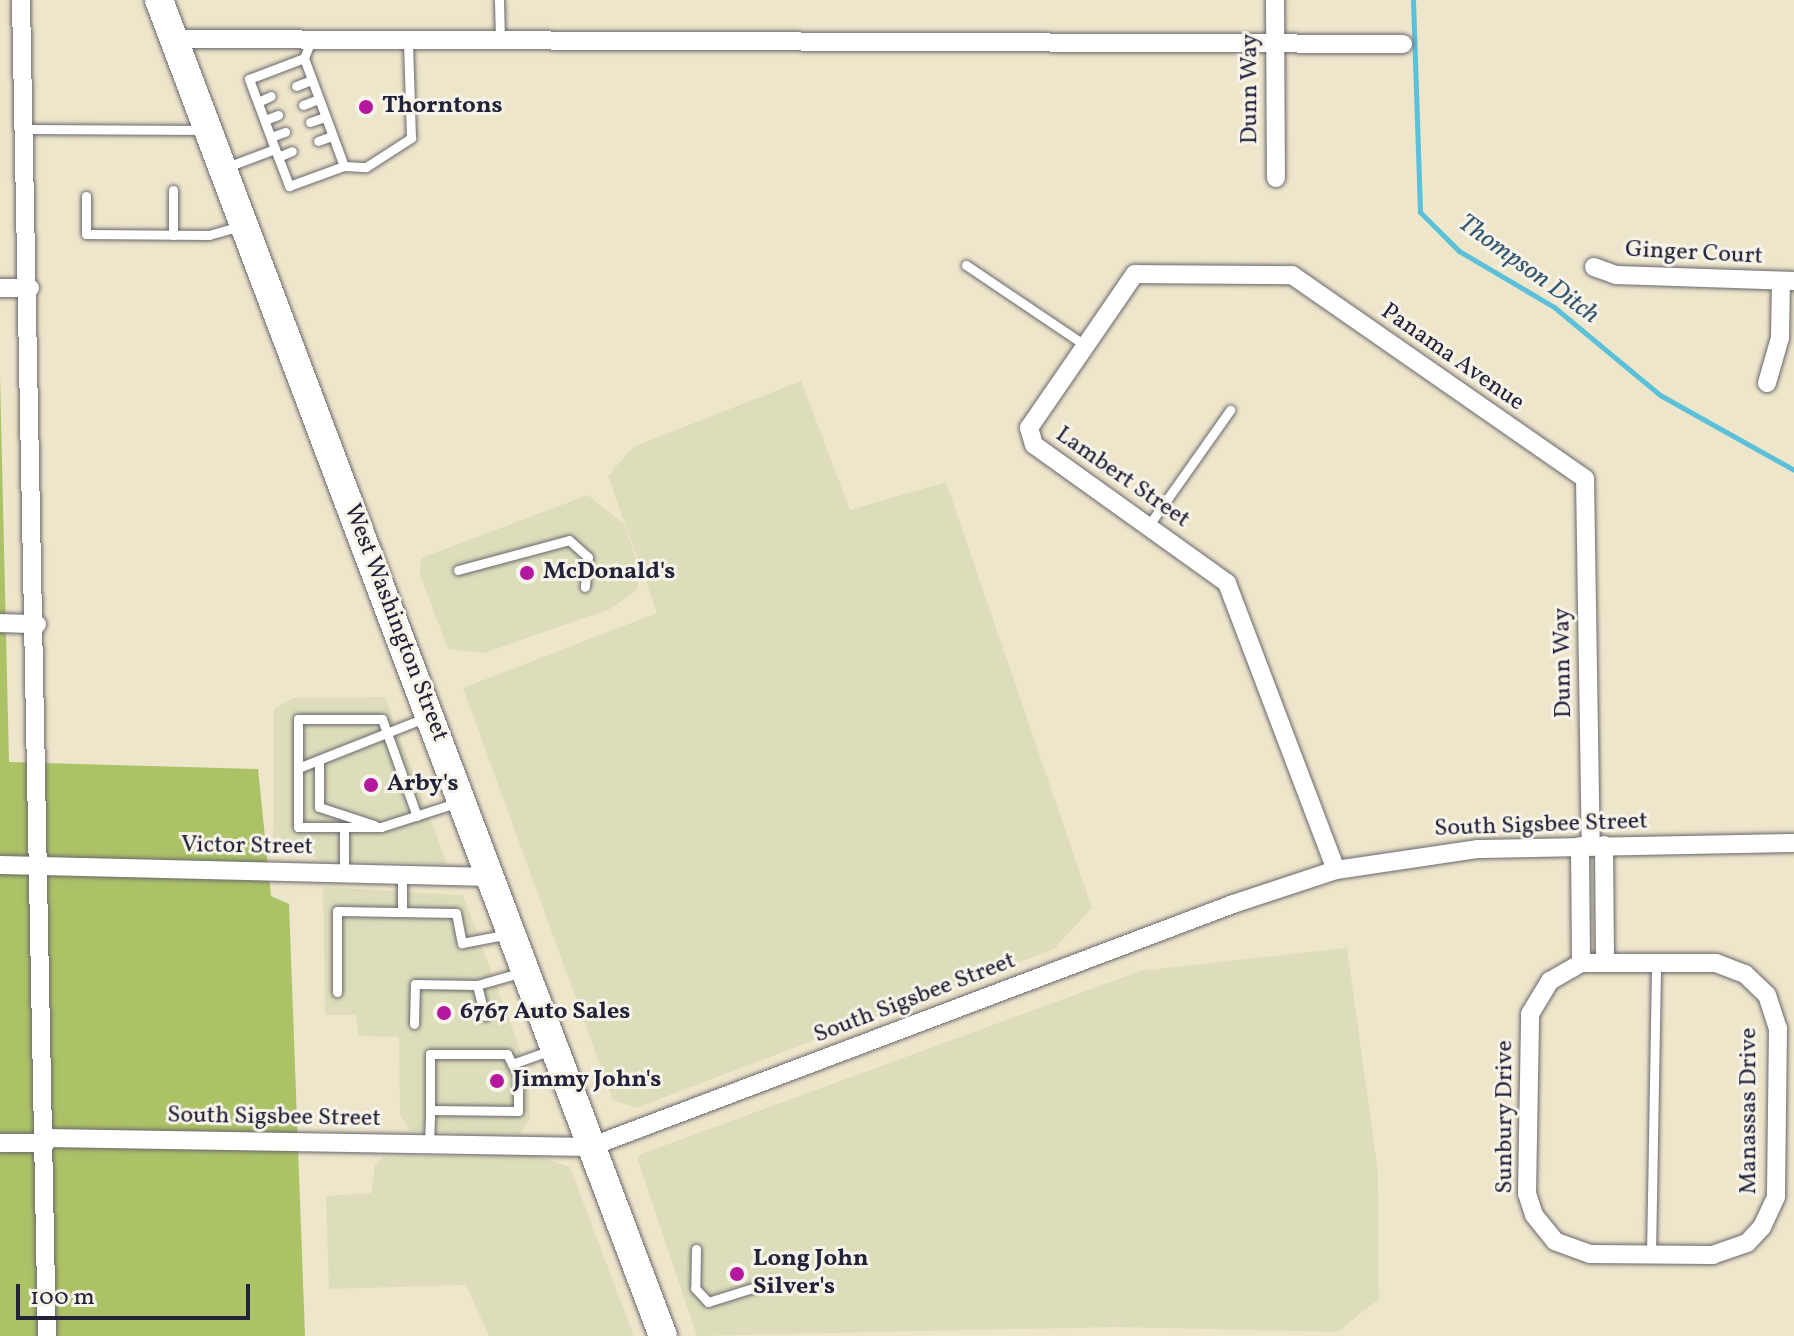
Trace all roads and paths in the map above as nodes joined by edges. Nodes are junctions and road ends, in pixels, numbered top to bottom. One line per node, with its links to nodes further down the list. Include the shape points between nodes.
1 (21, 0): 22 (street)
2 (159, 0): 5 (main road, West Washington Street)
3 (499, 0): 8 (lane)
4 (1275, 0): 9 (street, Dunn Way)
5 (174, 39): 6 (street); 23 (main road, West Washington Street)
6 (311, 40): 7 (street); 11 (lane)
7 (408, 40): 8 (street); 30 (lane, via 413,136 366,167)
8 (500, 41): 9 (street)
9 (1275, 44): 10 (street); 32 (street, Dunn Way)
10 (1403, 44)
11 (304, 58): 12 (lane); 16 (lane, via 249,79)
12 (312, 80): 13 (lane); 15 (lane)
13 (296, 86)
14 (271, 96): 16 (lane)
15 (319, 99): 17 (lane); 19 (lane)
16 (258, 102): 20 (lane)
17 (303, 105)
18 (278, 115): 20 (lane)
19 (325, 117): 21 (lane); 25 (lane)
20 (265, 120): 26 (lane)
21 (310, 122)
22 (25, 129): 23 (lane); 42 (street)
23 (208, 130): 31 (main road, West Washington Street)
24 (285, 132): 26 (lane)
25 (332, 136): 27 (lane); 30 (lane)
26 (271, 137): 29 (lane)
27 (318, 141)
28 (292, 151): 29 (lane)
29 (277, 153): 30 (lane, via 289,186); 31 (lane)
30 (344, 166)
31 (223, 168): 35 (main road, West Washington Street)
32 (1276, 178)
33 (173, 190): 36 (lane)
34 (86, 196): 36 (lane, via 86,234)
35 (245, 225): 36 (lane, via 209,235); 52 (main road, West Washington Street)
36 (173, 235)
37 (966, 265): 43 (lane)
38 (1594, 267): 40 (street, Ginger Court, via 1616,275)
39 (1292, 275): 43 (street, Lambert Street, via 1135,274); 46 (street, Panama Avenue)
40 (1788, 282): 44 (street)
41 (0, 288): 42 (street)
42 (30, 288): 51 (street)
43 (1086, 346): 47 (street, Lambert Street, via 1029,428 1034,445)
44 (1767, 383)
45 (1230, 410): 47 (lane)
46 (1585, 479): 61 (street, Dunn Way)
47 (1149, 525): 64 (street, Lambert Street, via 1227,583)
48 (458, 570): 49 (lane, via 569,540 588,557)
49 (585, 587)
50 (0, 623): 51 (street)
51 (37, 624): 63 (street)
52 (430, 716): 53 (lane); 56 (main road, West Washington Street)
53 (387, 733): 54 (lane); 55 (lane, via 382,719 298,719); 57 (lane)
54 (319, 760): 55 (lane); 59 (lane, via 319,807)
55 (298, 768): 58 (lane, via 298,827)
56 (463, 801): 57 (lane); 67 (main road, West Washington Street)
57 (417, 816): 59 (lane)
58 (344, 827): 59 (lane); 65 (lane)
59 (381, 827)
60 (1794, 843): 61 (street, South Sigsbee Street)
61 (1592, 846): 64 (street, South Sigsbee Street, via 1465,849); 71 (street); 72 (street)
62 (0, 865): 63 (street, Victor Street)
63 (41, 866): 65 (street, Victor Street); 81 (street)
64 (1336, 870): 84 (street, South Sigsbee Street)
65 (344, 874): 66 (street, Victor Street)
66 (402, 875): 67 (street, Victor Street); 68 (lane)
67 (492, 877): 69 (main road, West Washington Street)
68 (402, 912): 69 (lane, via 456,913 462,943); 75 (lane, via 337,911)
69 (512, 933): 73 (main road, West Washington Street)
70 (1656, 962): 72 (street); 86 (lane); 86 (street, Manassas Drive, via 1723,965 1763,989 1778,1028 1776,1190 1773,1208 1758,1232 1720,1254)
71 (1581, 963): 72 (street); 86 (street, Sunbury Drive, via 1542,991 1529,1022 1527,1194 1534,1215 1552,1237 1583,1253)
72 (1605, 963)
73 (526, 972): 74 (lane); 78 (main road, West Washington Street)
74 (477, 985): 76 (lane); 77 (lane, via 415,984)
75 (337, 992)
76 (485, 1016)
77 (414, 1024)
78 (555, 1049): 79 (lane); 84 (main road, West Washington Street)
79 (512, 1064): 80 (lane, via 518,1075 518,1111); 80 (lane, via 507,1054 430,1054)
80 (430, 1110): 83 (lane)
81 (46, 1140): 82 (street, South Sigsbee Street); 83 (street, South Sigsbee Street); 88 (street)
82 (0, 1143)
83 (429, 1145): 84 (street, South Sigsbee Street)
84 (590, 1147): 89 (main road, West Washington Street)
85 (696, 1249): 87 (lane, via 700,1261 695,1288 708,1302)
86 (1651, 1255)
87 (772, 1282)
88 (47, 1336)
89 (663, 1336)

